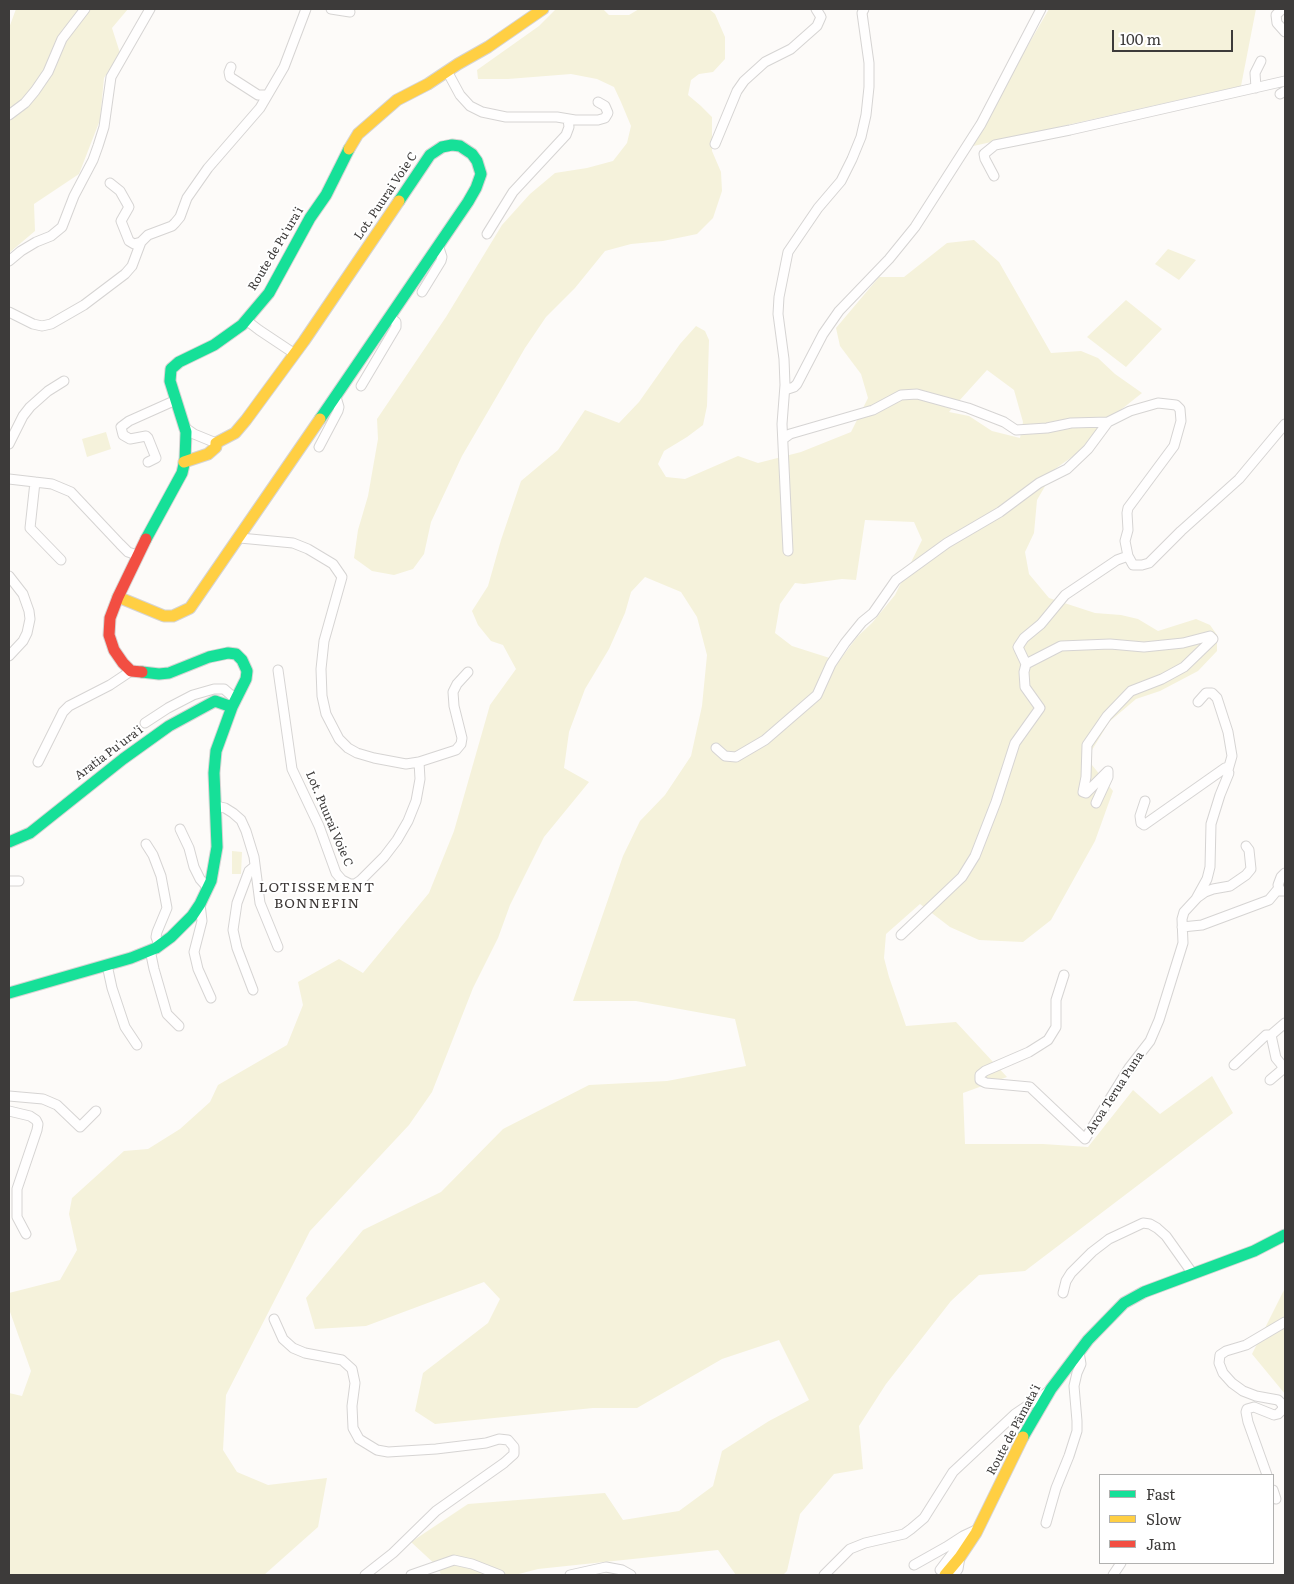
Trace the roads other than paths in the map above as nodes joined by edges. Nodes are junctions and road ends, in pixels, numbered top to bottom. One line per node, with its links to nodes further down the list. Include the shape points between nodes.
1 (85, 9): 21 (street, via 62,39 48,72 35,91)
2 (150, 9): 29 (street, via 111,77 98,146 62,227 21,250)
3 (306, 9): 19 (street, via 284,67)
4 (331, 9): 10 (street)
5 (543, 9): 16 (main road, Route de Pu'ura'i)
6 (816, 9): 12 (street, via 821,18 817,26)
7 (864, 9): 37 (street, via 869,87 861,137 840,181 788,252 782,273 778,314)
8 (1041, 9): 37 (street, via 981,124 915,228 835,316 797,384)
9 (1282, 9): 11 (street, via 1276,15)
10 (350, 12)
11 (1285, 32)
12 (790, 49): 13 (street); 23 (street, via 765,62 744,81)
13 (764, 54)
14 (1261, 61): 18 (street, via 1255,73)
15 (232, 67): 19 (street, via 230,76 258,95)
16 (447, 72): 22 (street, via 460,96 482,112 506,117); 33 (main road, Route de Pu'ura'i, via 396,100 358,134 286,266)
17 (1285, 81): 18 (street)
18 (1256, 88): 24 (street, via 995,145 984,154)
19 (267, 95): 27 (street, via 190,193 175,223)
20 (598, 102): 22 (street, via 607,108 605,118)
21 (9, 115)
22 (568, 119): 26 (street, via 566,135 513,192)
23 (715, 144)
24 (994, 176)
25 (110, 183): 27 (street, via 120,191 129,207 121,221 129,241 134,244)
26 (487, 234)
27 (141, 242): 31 (street, via 132,266 125,274 57,321 42,326)
28 (438, 245): 30 (street, via 441,261); 32 (main road, Lot. Puurai Voie C); 34 (main road, Lot. Puurai Voie C, via 479,181 477,161 460,146 442,147 424,161)
29 (9, 261)
30 (422, 292)
31 (9, 312)
32 (390, 317): 36 (street, via 396,322 396,327); 38 (main road, Lot. Puurai Voie C)
33 (246, 320): 34 (street); 39 (main road, Route de Pu'ura'i, via 214,346 171,369 170,381)
34 (295, 354): 44 (main road, Lot. Puurai Voie C, via 239,429)
35 (64, 381): 45 (street, via 30,407)
36 (361, 386)
37 (785, 390): 43 (street)
38 (336, 397): 46 (street, Lot. Puurai Voie C, via 338,411); 51 (main road, Lot. Puurai Voie C)
39 (176, 400): 42 (main road, Route de Pu'ura'i); 47 (street, via 129,420 121,427 123,435 130,439 148,438 156,458)
40 (1108, 422): 43 (street, via 1016,430 986,414 917,394 901,395 873,410 790,434); 54 (street, via 1158,403 1176,405 1180,412 1181,421 1174,446 1128,508 1125,541); 67 (street, via 1088,449 1067,469 946,543 896,580 830,664 817,696 765,740 736,757 725,756)
41 (1285, 424): 54 (street, via 1239,479 1149,563 1133,565)
42 (184, 428): 44 (street); 48 (main road, Route de Pu'ura'i)
43 (783, 439): 52 (street)
44 (216, 443): 48 (main road, Lot. Puurai Voie C, via 208,454)
45 (9, 444)
46 (319, 447)
47 (148, 462)
48 (184, 462): 53 (main road, Route de Pu'ura'i, via 182,473)
49 (9, 479): 50 (street)
50 (35, 482): 53 (street, via 52,484 71,492 128,552); 55 (street, via 30,528)
51 (240, 538): 57 (main road, Lot. Puurai Voie C, via 190,608 179,614 164,616); 69 (street, via 293,544 323,557 338,570 341,584 324,641 321,669 322,696 331,727 339,739 357,753 396,763)
52 (788, 551)
53 (137, 555): 57 (main road, Route de Pu'ura'i)
54 (1128, 556): 59 (street, via 1065,595 1041,624 1024,638 1018,646)
55 (61, 560)
56 (9, 576): 58 (street, via 23,594 30,619 27,633)
57 (118, 597): 61 (main road, Route de Pu'ura'i, via 110,618 109,635 114,650)
58 (9, 656)
59 (1026, 664): 72 (street, via 1060,646 1110,644 1144,647 1210,636 1213,639 1184,667 1131,691 1107,716 1087,745 1083,792 1086,793 1108,771); 87 (street, via 1025,688 1040,708 1014,743 975,856 962,877)
60 (278, 670): 69 (street, Lot. Puurai Voie C, via 292,769 316,819 336,873 342,880 355,884 361,880 397,840 416,801 421,770)
61 (131, 671): 63 (main road, via 164,674 209,657 236,654 247,672); 68 (street, via 69,706)
62 (468, 672): 69 (street, via 453,692 461,744 456,750)
63 (238, 695): 65 (main road); 66 (street, via 232,696 224,689 193,695)
64 (1198, 702): 70 (street, Aroa Terua Puna, via 1206,693 1217,698 1232,756)
65 (232, 707): 73 (main road, via 216,751); 75 (main road, Aratia Pu'ura'i, via 215,701 168,726 30,833)
66 (145, 723)
67 (716, 748)
68 (38, 762)
69 (419, 762)
70 (1228, 770): 71 (street, via 1225,768 1144,825 1140,816); 84 (street, Aroa Terua Puna, via 1211,824 1210,867)
71 (1145, 801)
72 (1096, 803)
73 (216, 806): 78 (street, via 226,808 241,820 251,844); 82 (main road, via 217,847)
74 (180, 829): 82 (street, via 194,867)
75 (9, 842)
76 (146, 844): 89 (street, via 161,876 167,908 157,932)
77 (1246, 846): 84 (street, via 1251,868 1246,875 1230,886 1205,892)
78 (255, 866): 88 (street, via 260,903); 92 (street, via 249,871 237,902 233,930)
79 (1285, 873): 83 (street, via 1281,877)
80 (9, 881): 81 (street)
81 (18, 881)
82 (208, 888): 85 (main road)
83 (1282, 890): 86 (street, via 1269,900 1202,925)
84 (1196, 899): 86 (street, Aroa Terua Puna, via 1184,912)
85 (200, 904): 89 (main road, via 182,927); 94 (street, via 202,921 194,952)
86 (1182, 927): 91 (street, Aroa Terua Puna, via 1177,963 1150,1040 1085,1139 1030,1086 980,1080 985,1071 1048,1040 1056,1027 1056,1000)
87 (901, 935)
88 (278, 947)
89 (155, 948): 90 (main road); 96 (street, via 154,969 167,1014)
90 (107, 965): 93 (main road); 98 (street, via 125,1027)
91 (1064, 975)
92 (253, 990)
93 (9, 993)
94 (211, 998)
95 (1285, 1023): 97 (street)
96 (179, 1026)
97 (1271, 1035): 99 (street, via 1266,1035); 100 (street, via 1282,1069)
98 (137, 1045)
99 (1234, 1065)
100 (1270, 1080)
101 (9, 1096): 103 (street, via 42,1099 57,1105 80,1127)
102 (9, 1111): 104 (street, via 30,1116 38,1124 17,1189 17,1217)
103 (96, 1111)
104 (26, 1234)
105 (1285, 1235): 106 (main road, Route de Pāmata'i)
106 (1193, 1274): 107 (street, via 1166,1236 1157,1228 1143,1223 1109,1239 1098,1248 1071,1273); 110 (main road, Route de Pāmata'i, via 1124,1303)
107 (1063, 1293)
108 (274, 1319): 121 (street, via 283,1339 293,1348 342,1360 352,1370 353,1428 359,1438 377,1450 436,1449 486,1443 499,1438 508,1440 514,1447 514,1454 504,1463 436,1511 393,1554)
109 (1285, 1322): 112 (street, via 1246,1345 1226,1351 1220,1355 1219,1363 1223,1373 1243,1391 1278,1400 1282,1404 1283,1409 1274,1415 1254,1407 1246,1412)
110 (1079, 1352): 111 (main road, Route de Pāmata'i); 115 (street, via 1081,1364 1074,1386 1077,1431)
111 (1050, 1391): 116 (main road, Route de Pāmata'i); 126 (street, via 1016,1414 953,1472 924,1518 912,1529 850,1550)
112 (1267, 1474)
113 (1274, 1493): 114 (street)
114 (1276, 1499)
115 (1046, 1523)
116 (976, 1529): 117 (main road, Route de Pāmata'i); 119 (street); 120 (street)
117 (960, 1557): 120 (main road, Route de Pāmata'i); 127 (street)
118 (1121, 1564): 128 (street)
119 (914, 1565)
120 (942, 1572)
121 (365, 1575)
122 (411, 1575): 123 (street, via 454,1560)
123 (500, 1575)
124 (570, 1575): 125 (street, via 606,1567)
125 (631, 1575)
126 (824, 1575)
127 (954, 1575)
128 (1113, 1575)

